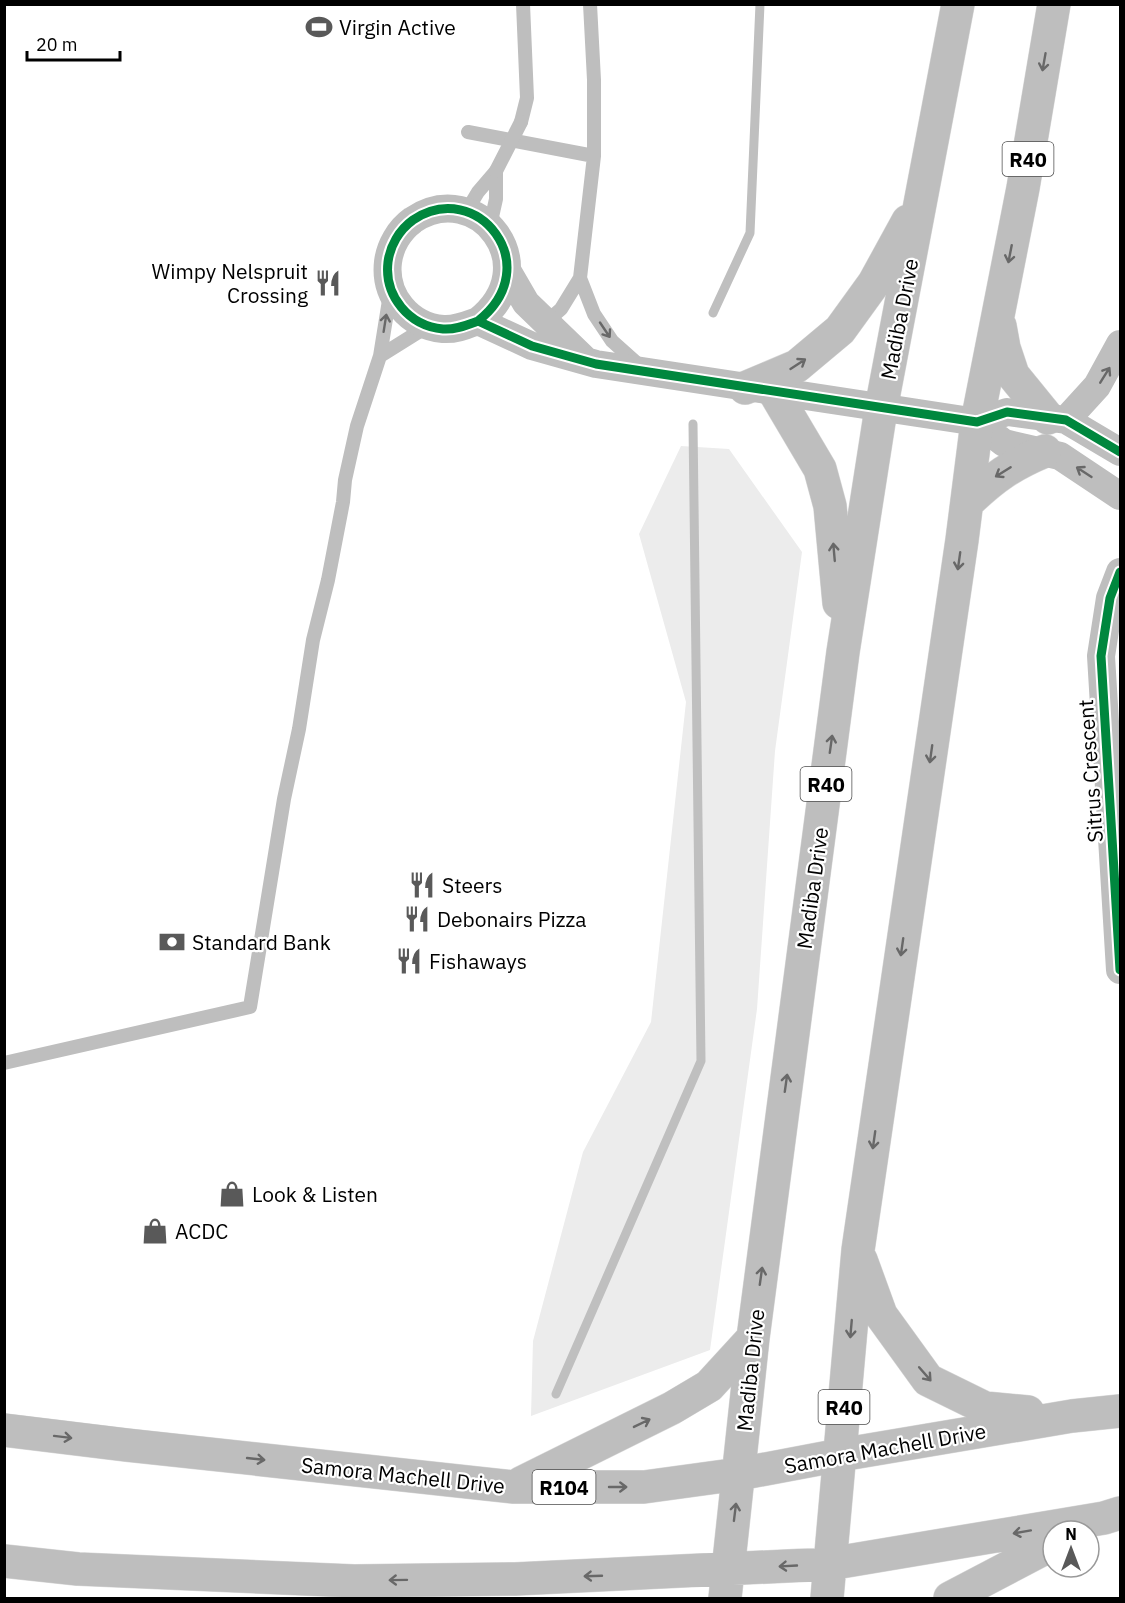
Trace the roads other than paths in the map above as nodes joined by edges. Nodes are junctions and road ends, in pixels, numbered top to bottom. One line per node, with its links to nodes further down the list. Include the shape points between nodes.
1 (523, 4): 7 (lane, bridge, via 527,98 521,122)
2 (590, 4): 6 (lane)
3 (958, 4): 8 (main road, Madiba Drive / R40)
4 (1054, 4): 13 (main road, R40, one-way to 13)
5 (468, 132): 6 (lane)
6 (594, 156): 11 (lane)
7 (496, 171): 9 (lane, via 478,192); 9 (lane, via 496,199)
8 (924, 192): 21 (main road, one-way to 8, via 840,330 874,283); 22 (main road, Madiba Drive / R40)
9 (478, 219): 10 (street, via 500,239); 12 (street, via 450,209 419,216 406,226 389,255)
10 (508, 272): 14 (street, via 499,300); 15 (street, via 526,303)
11 (580, 278): 15 (lane, via 561,309); 20 (lane, one-way to 20, via 594,314 612,341)
12 (391, 289): 16 (street, via 405,312); 18 (lane, one-way to 12)
13 (999, 313): 23 (main road, via 1013,375); 24 (main road, R40)
14 (478, 321): 16 (street, via 445,329); 19 (street, via 532,346)
15 (546, 323): 19 (street)
16 (428, 326): 18 (lane)
17 (1120, 344): 23 (street, one-way to 17, via 1097,386)
18 (380, 356): 32 (lane, via 357,426 313,640 250,1007)
19 (586, 361): 20 (street)
20 (647, 372): 21 (street)
21 (760, 390): 22 (street); 30 (main road, one-way to 21, via 827,497 820,469)
22 (881, 409): 24 (street); 30 (main road, Madiba Drive / R40)
23 (1057, 419): 24 (street, via 1007,412); 26 (street)
24 (977, 422): 25 (street, via 1004,443); 28 (main road, R40)
25 (1045, 452): 27 (street, one-way to 25, via 1060,456); 28 (main road, one-way to 28, via 1020,461)
26 (1120, 452)
27 (1120, 496)
28 (967, 503): 33 (main road, R40, one-way to 33)
29 (1120, 572): 31 (street, Sitrus Crescent, via 1110,598 1101,656)
30 (843, 652): 34 (main road, Madiba Drive / R40, one-way to 30)
31 (1120, 970)
32 (4, 1063)
33 (858, 1250): 36 (main road, one-way to 36, via 880,1315 928,1380 986,1408); 38 (main road, R40, one-way to 38)
34 (753, 1338): 39 (main road, Madiba Drive / R40); 40 (main road, one-way to 34, via 709,1386)
35 (1120, 1412): 36 (main road, Samora Machell Drive / R104)
36 (1072, 1416): 38 (main road, Samora Machell Drive / R104)
37 (4, 1430): 40 (main road, Samora Machell Drive / R104, one-way to 40)
38 (840, 1455): 39 (main road, Samora Machell Drive / R104); 44 (main road, R40)
39 (739, 1474): 40 (main road, Samora Machell Drive / R104, one-way to 39, via 644,1487); 46 (main road, Madiba Drive / R40, one-way to 39)
40 (514, 1486)
41 (1041, 1530): 44 (main road, one-way to 44)
42 (1041, 1550): 49 (main road)
43 (4, 1561): 45 (main road, one-way to 43, via 354,1581 78,1569)
44 (829, 1564): 46 (main road, one-way to 46); 48 (main road, R40)
45 (515, 1579): 46 (main road, one-way to 45); 47 (main road)
46 (726, 1584)
47 (577, 1599)
48 (827, 1599)
49 (950, 1599)

